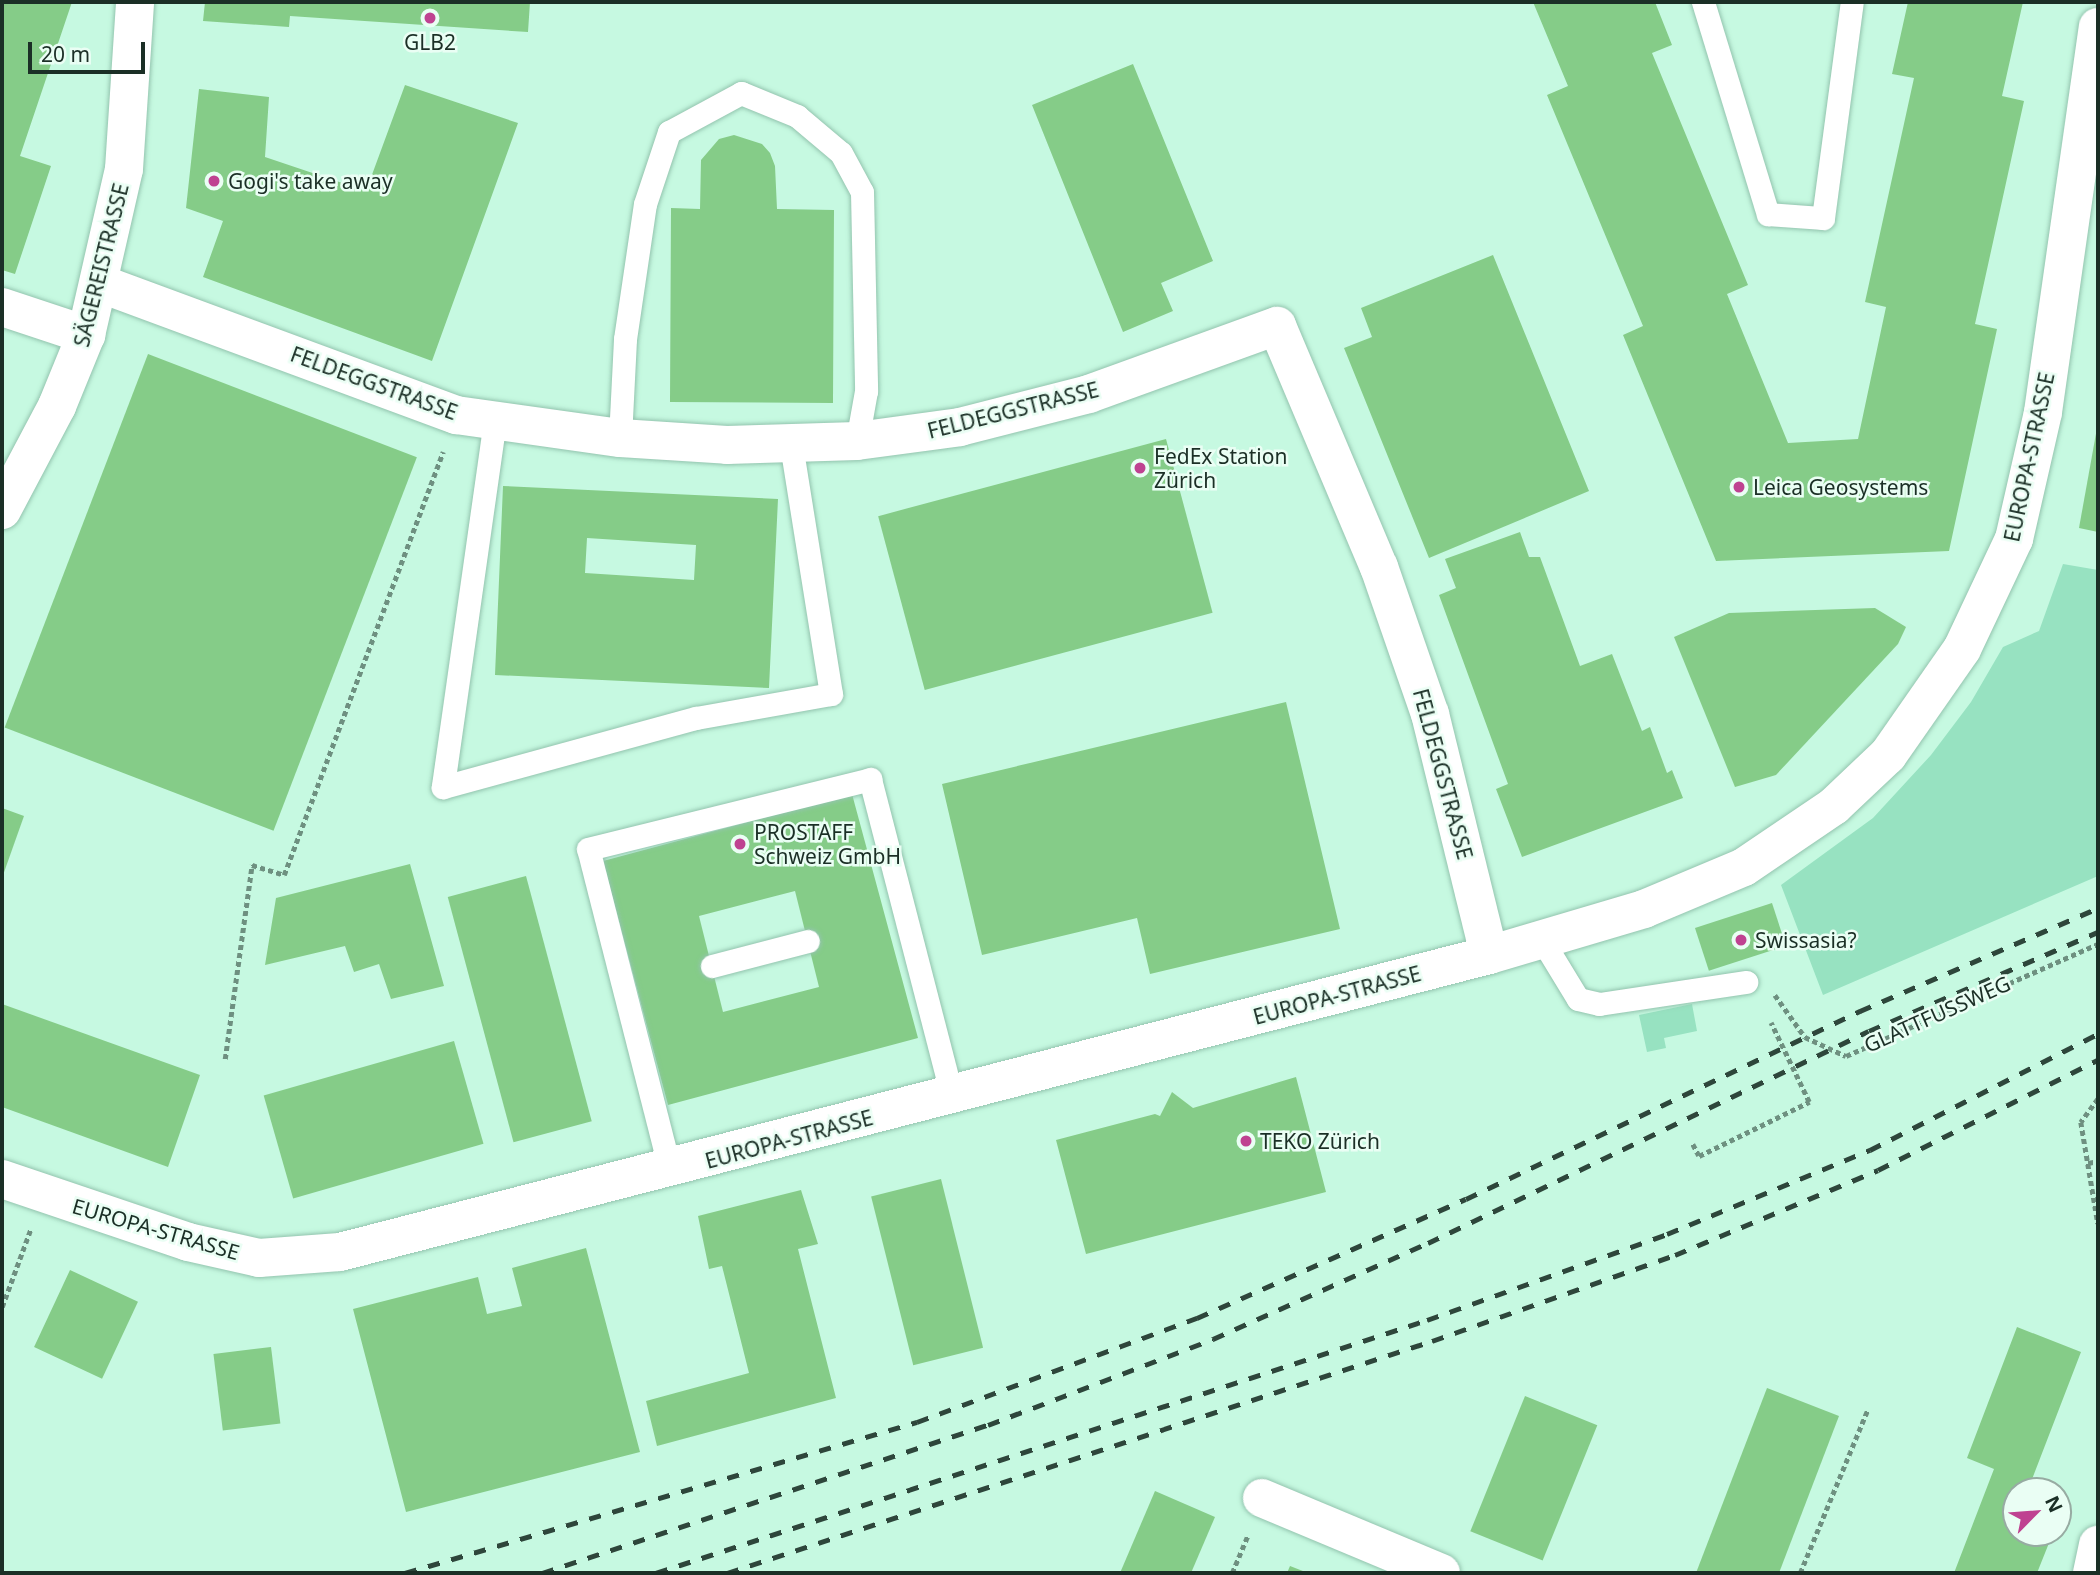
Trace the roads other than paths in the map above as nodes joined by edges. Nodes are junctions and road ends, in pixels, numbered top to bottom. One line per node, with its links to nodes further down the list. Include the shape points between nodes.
1 (135, 2): 5 (street, SÄGEREISTRASSE, via 124,169)
2 (1703, 2): 3 (lane, via 1768,214 1823,218)
3 (1853, 2)
4 (2098, 27): 13 (street, EUROPA-STRASSE, via 2043,412 2014,539 1962,649 1888,755 1835,806 1787,842 1744,867 1643,909)
5 (99, 283): 7 (street, SÄGEREISTRASSE); 8 (street, FELDEGGSTRASSE, via 456,415)
6 (2, 307): 7 (street)
7 (86, 335): 12 (street, SÄGEREISTRASSE, via 57,406)
8 (495, 420): 9 (street, FELDEGGSTRASSE); 11 (lane, via 443,787 696,718 831,694)
9 (620, 438): 10 (lane, via 625,339 645,204 669,132 741,93 797,116 841,153 862,192 866,391); 11 (street, FELDEGGSTRASSE)
10 (857, 442): 11 (street, FELDEGGSTRASSE); 15 (street, FELDEGGSTRASSE, via 960,428 1089,394 1277,326 1379,567 1430,713)
11 (791, 444)
12 (2, 510)
13 (1542, 940): 15 (street, EUROPA-STRASSE); 17 (lane, via 1578,999 1599,1004)
14 (808, 941): 16 (lane)
15 (1489, 955): 18 (street, EUROPA-STRASSE)
16 (712, 966)
17 (1746, 982)
18 (952, 1096): 19 (street, EUROPA-STRASSE); 19 (lane, via 896,920 870,779 588,849 630,987)
19 (670, 1170): 20 (street, EUROPA-STRASSE, via 340,1252 259,1258 188,1242)
20 (2, 1180)
21 (1262, 1498): 23 (street)
22 (2098, 1545): 24 (street)
23 (1441, 1573)
24 (2092, 1573)

